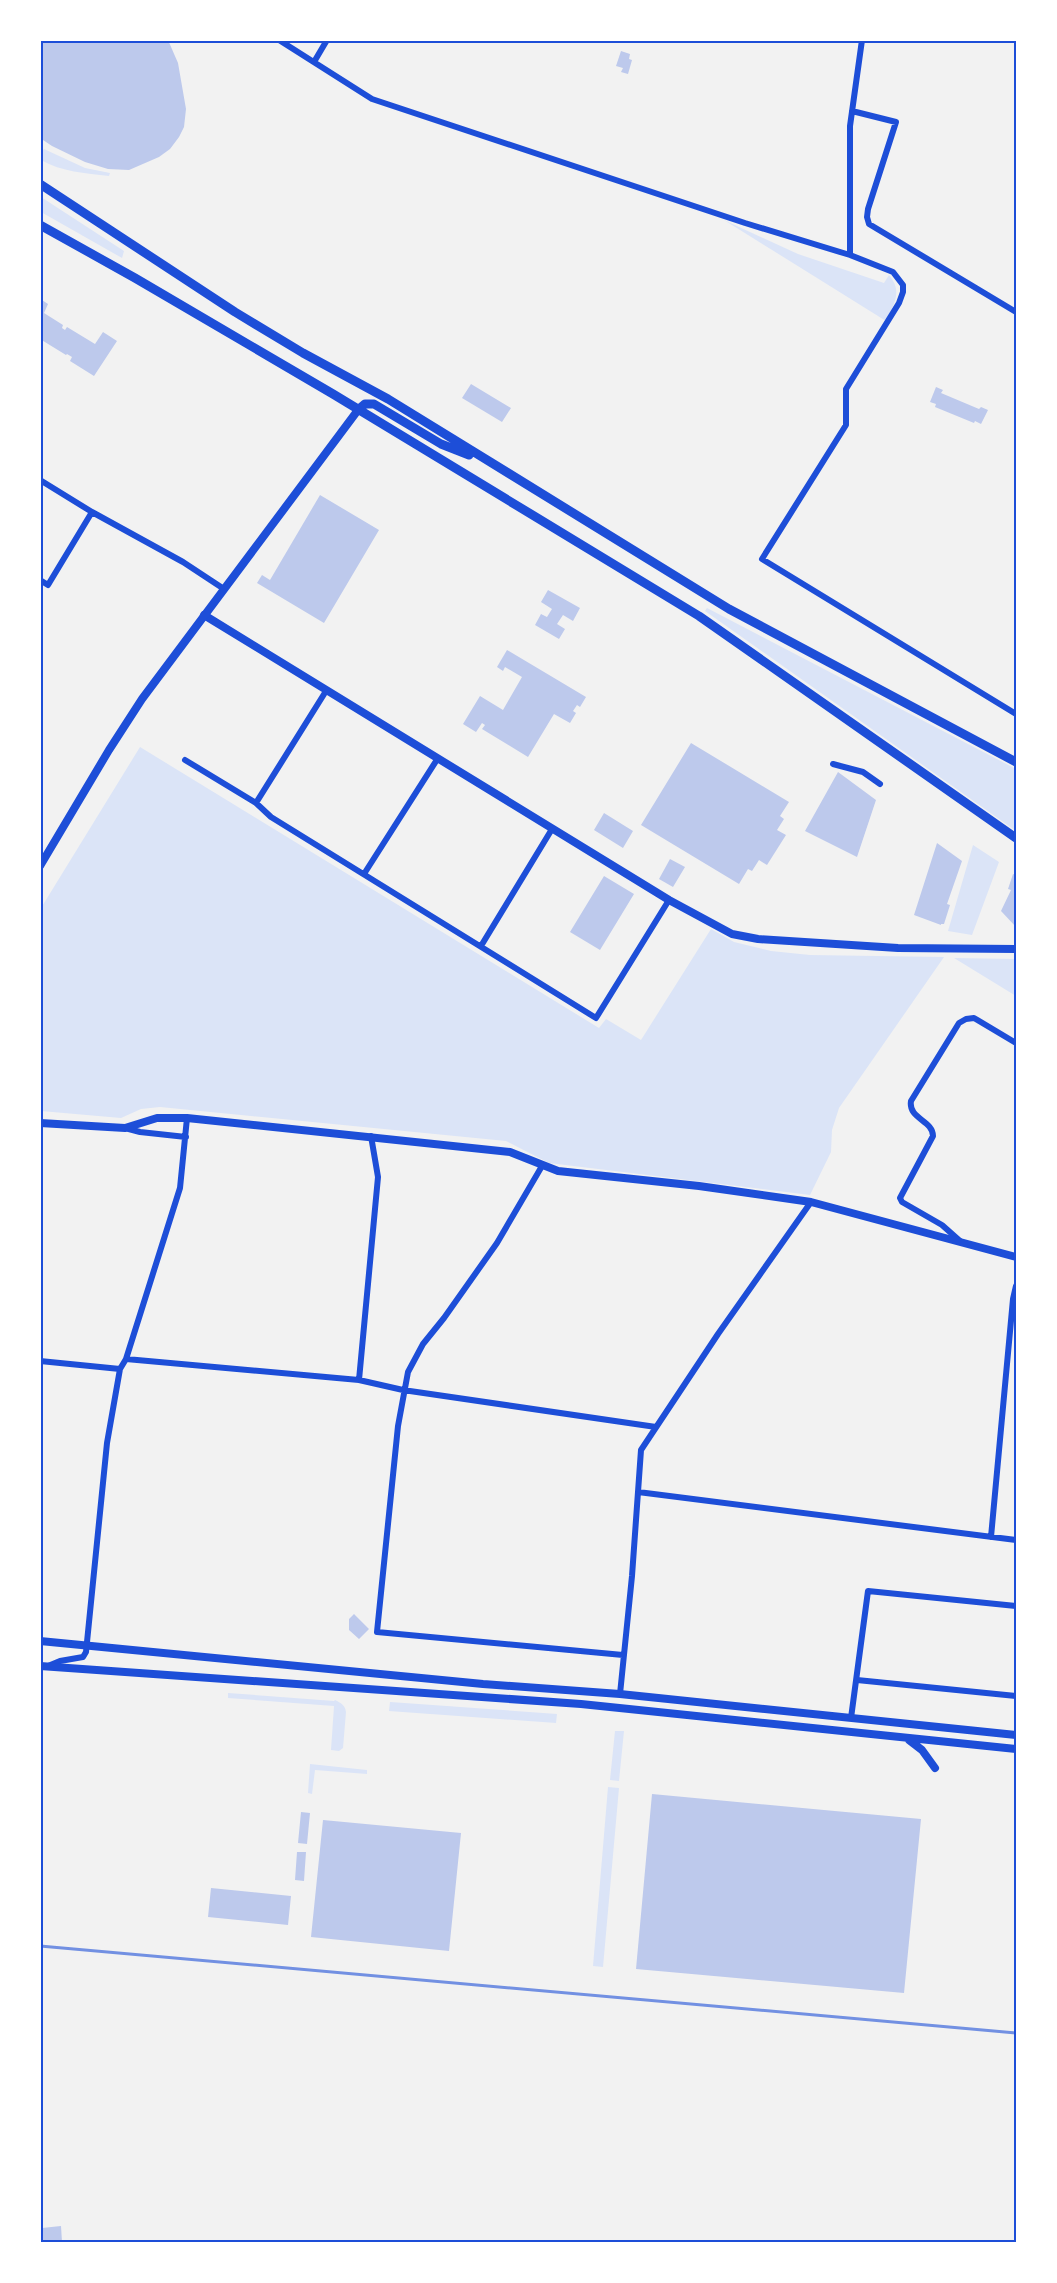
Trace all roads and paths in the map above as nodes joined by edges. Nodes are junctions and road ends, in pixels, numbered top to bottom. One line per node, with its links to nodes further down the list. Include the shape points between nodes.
1 (279, 40): 4 (street)
2 (327, 40): 4 (street)
3 (862, 40): 5 (street)
4 (314, 62): 8 (street, via 372,99)
5 (852, 111): 8 (street); 9 (street, via 896,122 868,209 869,224)
6 (40, 184): 11 (main road, via 236,312)
7 (40, 225): 10 (main road)
8 (850, 255): 18 (street, via 893,272 903,285 903,292 846,389 846,425 762,559)
9 (1017, 312)
10 (358, 410): 11 (main road, via 364,404 374,404 441,444); 15 (main road); 26 (main road, via 699,616)
11 (490, 463): 21 (main road, via 729,609)
12 (40, 480): 13 (street)
13 (93, 512): 14 (street, via 48,585); 15 (street)
14 (40, 580)
15 (224, 589): 16 (main road)
16 (204, 615): 17 (street); 27 (main road, via 142,699)
17 (326, 691): 19 (street); 24 (street)
18 (1017, 714)
19 (438, 758): 25 (street); 28 (street)
20 (185, 760): 24 (street)
21 (1017, 762)
22 (833, 764): 23 (street, via 863,772)
23 (880, 784)
24 (256, 803): 28 (street, via 271,817)
25 (552, 829): 29 (street); 30 (street)
26 (1017, 838)
27 (40, 866)
28 (364, 874): 30 (street)
29 (669, 900): 30 (street, via 596,1018); 31 (street, via 732,934 758,939 898,948)
30 (481, 946)
31 (1015, 948)
32 (1017, 1043): 40 (street, via 974,1018 966,1019 959,1023 911,1101 912,1113 931,1128 933,1136 900,1198)
33 (188, 1118): 35 (street, via 157,1118); 36 (street); 37 (street)
34 (40, 1123): 35 (street)
35 (125, 1128): 37 (street)
36 (371, 1136): 38 (street, via 510,1152); 46 (street, via 378,1177)
37 (186, 1137): 43 (street, via 180,1188)
38 (542, 1166): 39 (street); 47 (street, via 496,1243 423,1344)
39 (811, 1202): 40 (street); 48 (street)
40 (962, 1243): 41 (street)
41 (1017, 1257)
42 (1017, 1286): 50 (street)
43 (126, 1359): 45 (street); 46 (street)
44 (40, 1361): 45 (street)
45 (120, 1369): 54 (street, via 107,1443)
46 (359, 1380): 47 (street)
47 (403, 1390): 48 (street); 55 (street, via 377,1632)
48 (656, 1427): 49 (street, via 641,1450)
49 (639, 1492): 50 (street); 55 (street)
50 (991, 1537): 51 (street)
51 (1017, 1540)
52 (1017, 1606): 57 (street, via 868,1591)
53 (40, 1641): 54 (main road)
54 (86, 1645): 56 (street, via 83,1657); 58 (main road)
55 (623, 1655): 58 (street)
56 (44, 1666): 63 (main road, via 581,1704)
57 (857, 1680): 59 (street); 60 (street)
58 (620, 1694): 60 (main road)
59 (1017, 1696)
60 (851, 1718): 61 (main road)
61 (939, 1727): 62 (main road); 64 (street)
62 (1017, 1735)
63 (906, 1738): 64 (main road); 66 (main road, via 922,1750)
64 (937, 1741): 65 (main road)
65 (1017, 1749)
66 (934, 1768)

